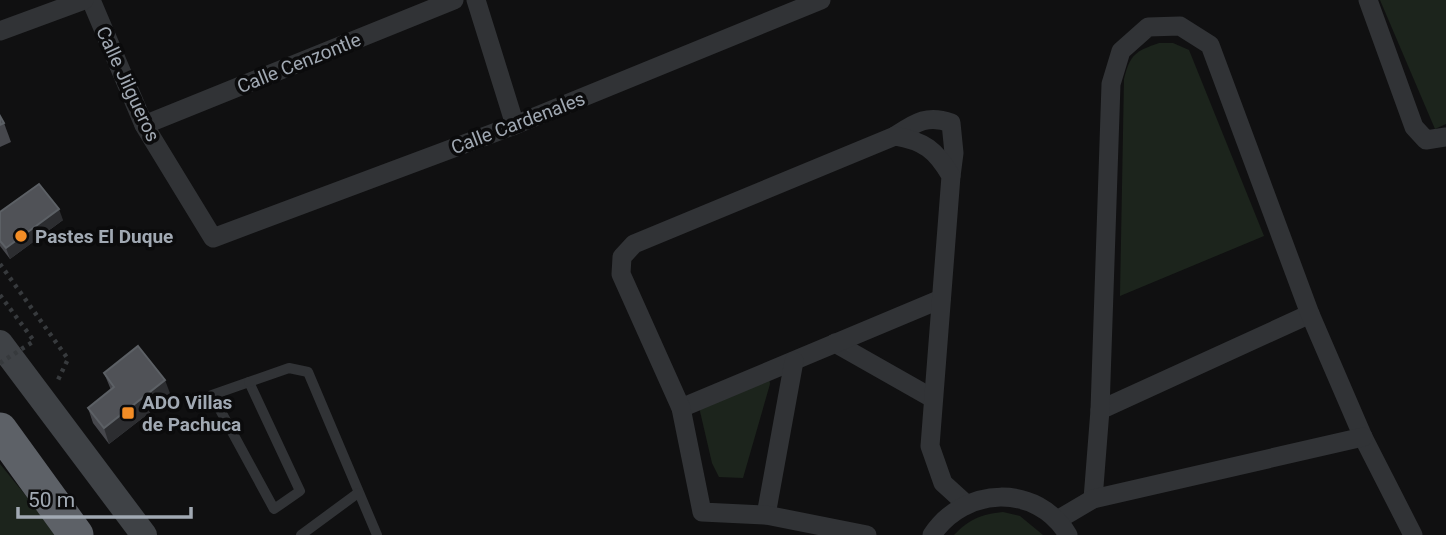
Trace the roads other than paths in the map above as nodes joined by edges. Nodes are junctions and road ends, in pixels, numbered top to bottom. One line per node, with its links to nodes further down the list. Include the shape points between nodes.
1 (84, 0): 7 (street)
2 (90, 0): 8 (street, Calle Jilgueros)
3 (454, 0): 8 (street, Calle Cenzontle)
4 (475, 0): 9 (street)
5 (821, 0): 9 (street, Calle Cardenales)
6 (1368, 0): 11 (street, via 1414,127 1426,140)
7 (0, 31)
8 (144, 125): 13 (street, Calle Jilgueros)
9 (515, 125): 13 (street, Calle Cardenales)
10 (895, 136): 12 (street, via 931,147); 12 (street, via 919,119 951,123); 21 (street, via 634,244 622,257 621,274)
11 (1446, 136)
12 (951, 176): 14 (street)
13 (213, 238)
14 (941, 299): 17 (street); 20 (street)
15 (1310, 314): 22 (street); 22 (street, via 1210,46 1180,26 1148,27 1121,51 1111,84); 23 (street)
16 (0, 343): 32 (street)
17 (835, 344): 18 (street); 20 (street)
18 (794, 360): 21 (street); 28 (street)
19 (250, 382): 19 (lane, via 300,491 274,509 212,395); 25 (lane, via 289,368 308,372)
20 (932, 398): 27 (street, via 930,446 943,483)
21 (681, 408): 28 (street, via 702,512)
22 (1100, 410): 26 (street)
23 (1363, 437): 26 (street); 37 (street)
24 (1, 445): 30 (lane); 31 (highway)
25 (358, 493): 33 (lane); 34 (lane)
26 (1093, 499): 29 (street)
27 (965, 503): 29 (street, via 1000,495 1037,503); 36 (street, via 942,520)
28 (766, 516): 35 (street)
29 (1064, 527)
30 (67, 535)
31 (76, 535)
32 (144, 535)
33 (301, 535)
34 (377, 535)
35 (867, 535)
36 (932, 535)
37 (1413, 535)

